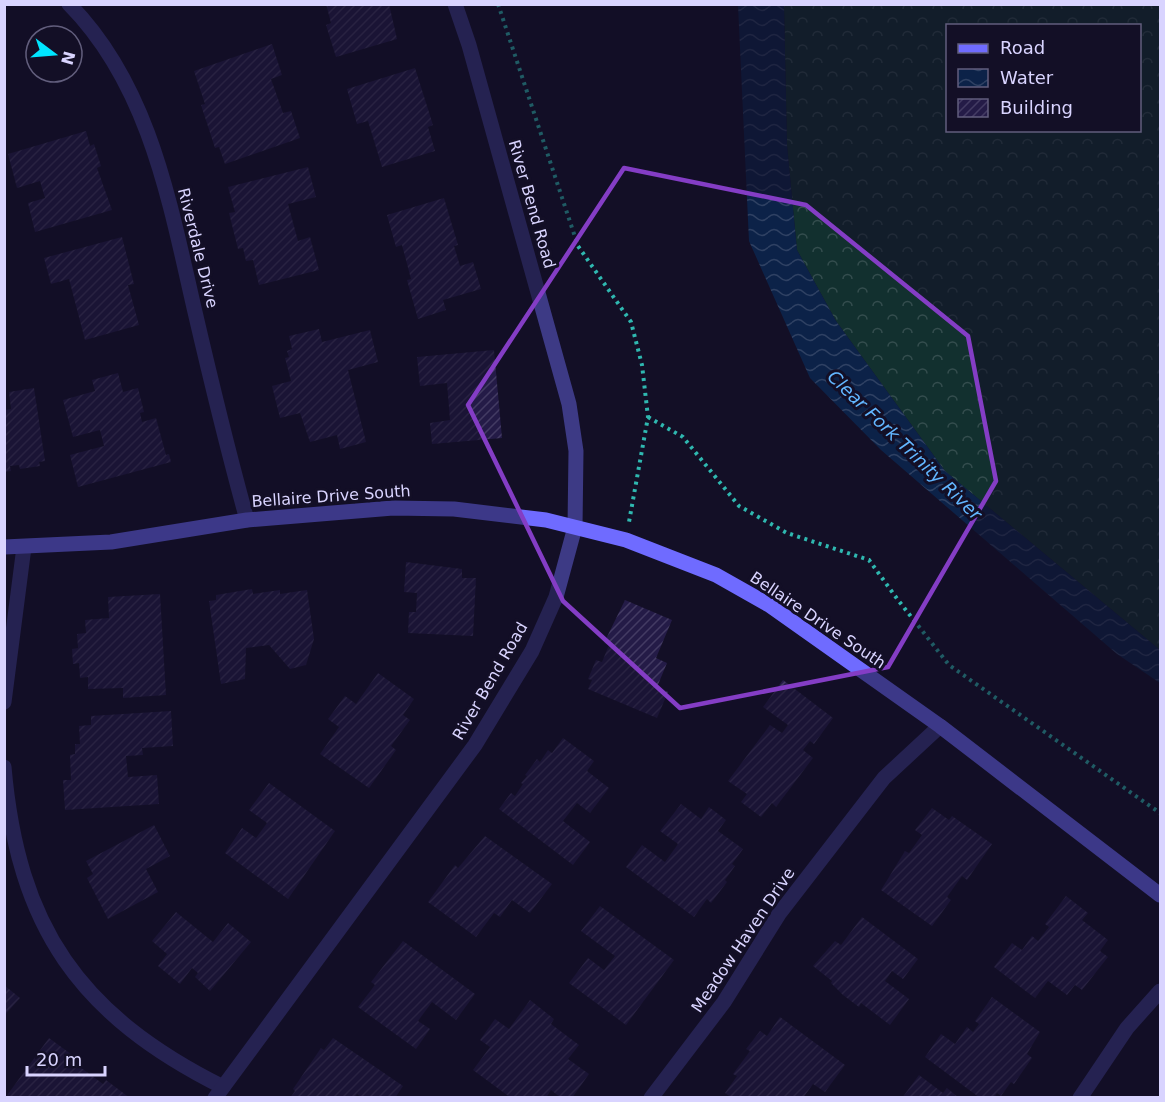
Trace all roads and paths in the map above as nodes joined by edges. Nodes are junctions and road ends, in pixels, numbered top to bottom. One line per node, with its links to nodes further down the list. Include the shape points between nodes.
1 (69, 4): 5 (street, Riverdale Drive, via 87,22 132,93 149,134)
2 (455, 4): 6 (street, River Bend Road, via 569,404 576,451)
3 (498, 4): 4 (path, via 578,246 631,322 642,365)
4 (648, 417): 7 (path); 13 (path, via 683,437 739,506 787,533 869,560 949,665)
5 (247, 520): 6 (street, Bellaire Drive South, via 393,508 454,509); 8 (street, Bellaire Drive South, via 111,542)
6 (575, 527): 7 (street, Bellaire Drive South); 16 (street, River Bend Road, via 556,597 532,651 475,746)
7 (626, 540): 11 (street, Bellaire Drive South, via 716,575 770,605)
8 (24, 547): 9 (street, Bellaire Drive South); 10 (street)
9 (4, 548)
10 (4, 702)
11 (940, 726): 14 (street, Bellaire Drive South); 17 (street, Meadow Haven Drive, via 884,778 779,914 724,1002)
12 (4, 767): 16 (street, via 9,816 28,893 69,968 94,999)
13 (1161, 813)
14 (1161, 895)
15 (1161, 991): 18 (street, via 1127,1028)
16 (219, 1092)
17 (651, 1098)
18 (1080, 1098)

